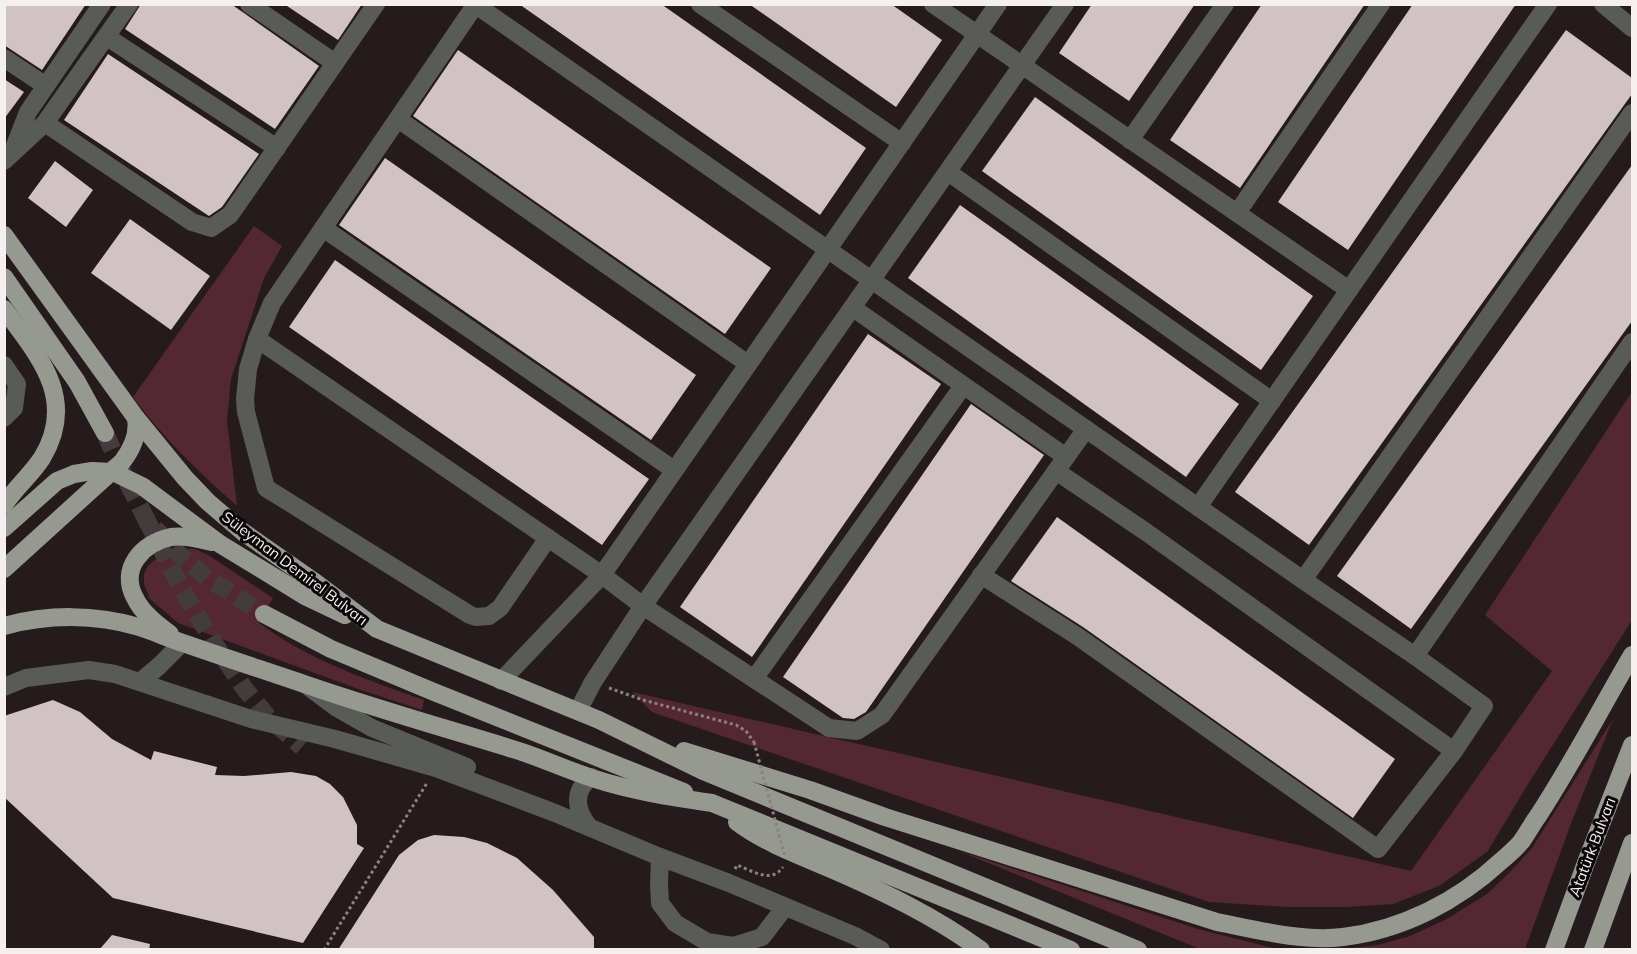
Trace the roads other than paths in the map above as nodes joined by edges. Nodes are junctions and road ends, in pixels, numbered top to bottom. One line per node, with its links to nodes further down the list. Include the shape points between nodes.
1 (102, 4): 20 (lane)
2 (129, 4): 16 (lane)
3 (249, 4): 18 (lane)
4 (376, 4): 18 (lane)
5 (700, 4): 25 (lane)
6 (933, 4): 15 (lane)
7 (998, 4): 15 (lane)
8 (1065, 4): 19 (lane)
9 (1225, 4): 24 (lane)
10 (1381, 4): 29 (lane)
11 (1548, 4): 35 (lane)
12 (476, 5): 22 (lane); 32 (lane)
13 (1605, 5): 14 (lane)
14 (1632, 28)
15 (977, 35): 19 (lane); 25 (lane)
16 (107, 37): 23 (lane); 26 (lane)
17 (4, 58): 20 (lane)
18 (335, 63): 26 (lane)
19 (1022, 66): 24 (lane); 28 (lane)
20 (46, 86): 27 (lane, via 28,112)
21 (1632, 113): 59 (lane)
22 (398, 119): 30 (lane); 40 (lane)
23 (45, 123): 26 (lane, via 192,222 211,228 230,215); 27 (lane)
24 (1130, 140): 29 (lane)
25 (902, 144): 32 (lane)
26 (277, 148)
27 (8, 157)
28 (948, 172): 34 (lane); 43 (lane)
29 (1238, 213): 35 (lane)
30 (323, 228): 38 (lane, via 272,303); 49 (lane)
31 (4, 235): 45 (main road, Süleyman Demirel Bulvarı)
32 (828, 249): 34 (lane); 40 (lane)
33 (4, 277): 47 (main road, via 76,382)
34 (872, 280): 36 (lane); 46 (lane)
35 (1349, 290): 43 (lane)
36 (853, 308): 42 (lane); 60 (lane)
37 (4, 309): 51 (main road, via 48,374 55,393 56,416 53,434 40,460)
38 (257, 339): 54 (lane); 54 (lane, via 245,399 266,488 476,617 489,616 500,608)
39 (1632, 342): 66 (lane)
40 (748, 364): 49 (lane)
41 (4, 365): 44 (lane, via 17,384 14,408)
42 (963, 386): 48 (lane); 67 (lane)
43 (1272, 401): 52 (lane)
44 (4, 418)
45 (136, 418): 50 (main road, via 138,429 132,447); 63 (main road, Süleyman Demirel Bulvarı, via 208,502)
46 (1086, 429): 48 (lane); 52 (lane)
47 (105, 433)
48 (1061, 464): 58 (lane); 75 (lane, via 1146,532)
49 (674, 470): 57 (lane)
50 (113, 472): 53 (main road, via 92,471 57,481); 55 (main road, via 142,486); 56 (main road)
51 (4, 505)
52 (1198, 507): 59 (lane)
53 (4, 528)
54 (548, 538): 57 (lane)
55 (220, 544): 63 (main road, via 305,596); 64 (main road, via 172,537 139,553 132,566 131,590 135,599)
56 (4, 569)
57 (602, 575): 60 (lane); 68 (lane)
58 (981, 575): 67 (lane, via 882,715 857,731 828,728); 75 (lane, via 1077,636 1378,849)
59 (1303, 580): 66 (lane)
60 (643, 606): 67 (lane); 72 (lane)
61 (264, 614): 77 (main road, via 331,649)
62 (4, 626): 64 (main road, via 26,620 87,617 140,627)
63 (377, 629): 68 (main road, Süleyman Demirel Bulvarı)
64 (182, 643): 69 (lane); 70 (main road)
65 (1632, 655): 73 (main road, via 1520,844 1461,894 1435,908 1407,921 1342,937 1263,932 1217,922)
66 (1415, 656): 75 (lane, via 1484,706)
67 (754, 679)
68 (501, 681): 72 (main road, Süleyman Demirel Bulvarı)
69 (140, 682): 71 (lane, via 88,670 26,678); 78 (lane, via 251,719 436,768)
70 (307, 685): 76 (main road); 78 (lane, via 372,728 465,766)
71 (4, 687)
72 (578, 711): 73 (main road, Süleyman Demirel Bulvarı)
73 (626, 734): 89 (main road, via 703,771)
74 (1632, 745): 90 (main road, Atatürk Bulvarı)
75 (1454, 751)
76 (591, 777): 77 (main road, via 665,796); 79 (lane, via 579,793 578,806)
77 (712, 803): 87 (main road, via 764,839 891,896); 88 (main road)
78 (555, 813): 79 (lane)
79 (589, 827): 81 (lane)
80 (1632, 843): 83 (main road)
81 (660, 857): 84 (lane); 85 (lane, via 660,903 675,923 707,942)
82 (1632, 875): 83 (main road)
83 (1616, 885): 91 (main road)
84 (785, 907): 85 (lane); 86 (lane)
85 (752, 945)
86 (881, 950)
87 (981, 950)
88 (1071, 950)
89 (1138, 950)
90 (1554, 950)
91 (1593, 950)

